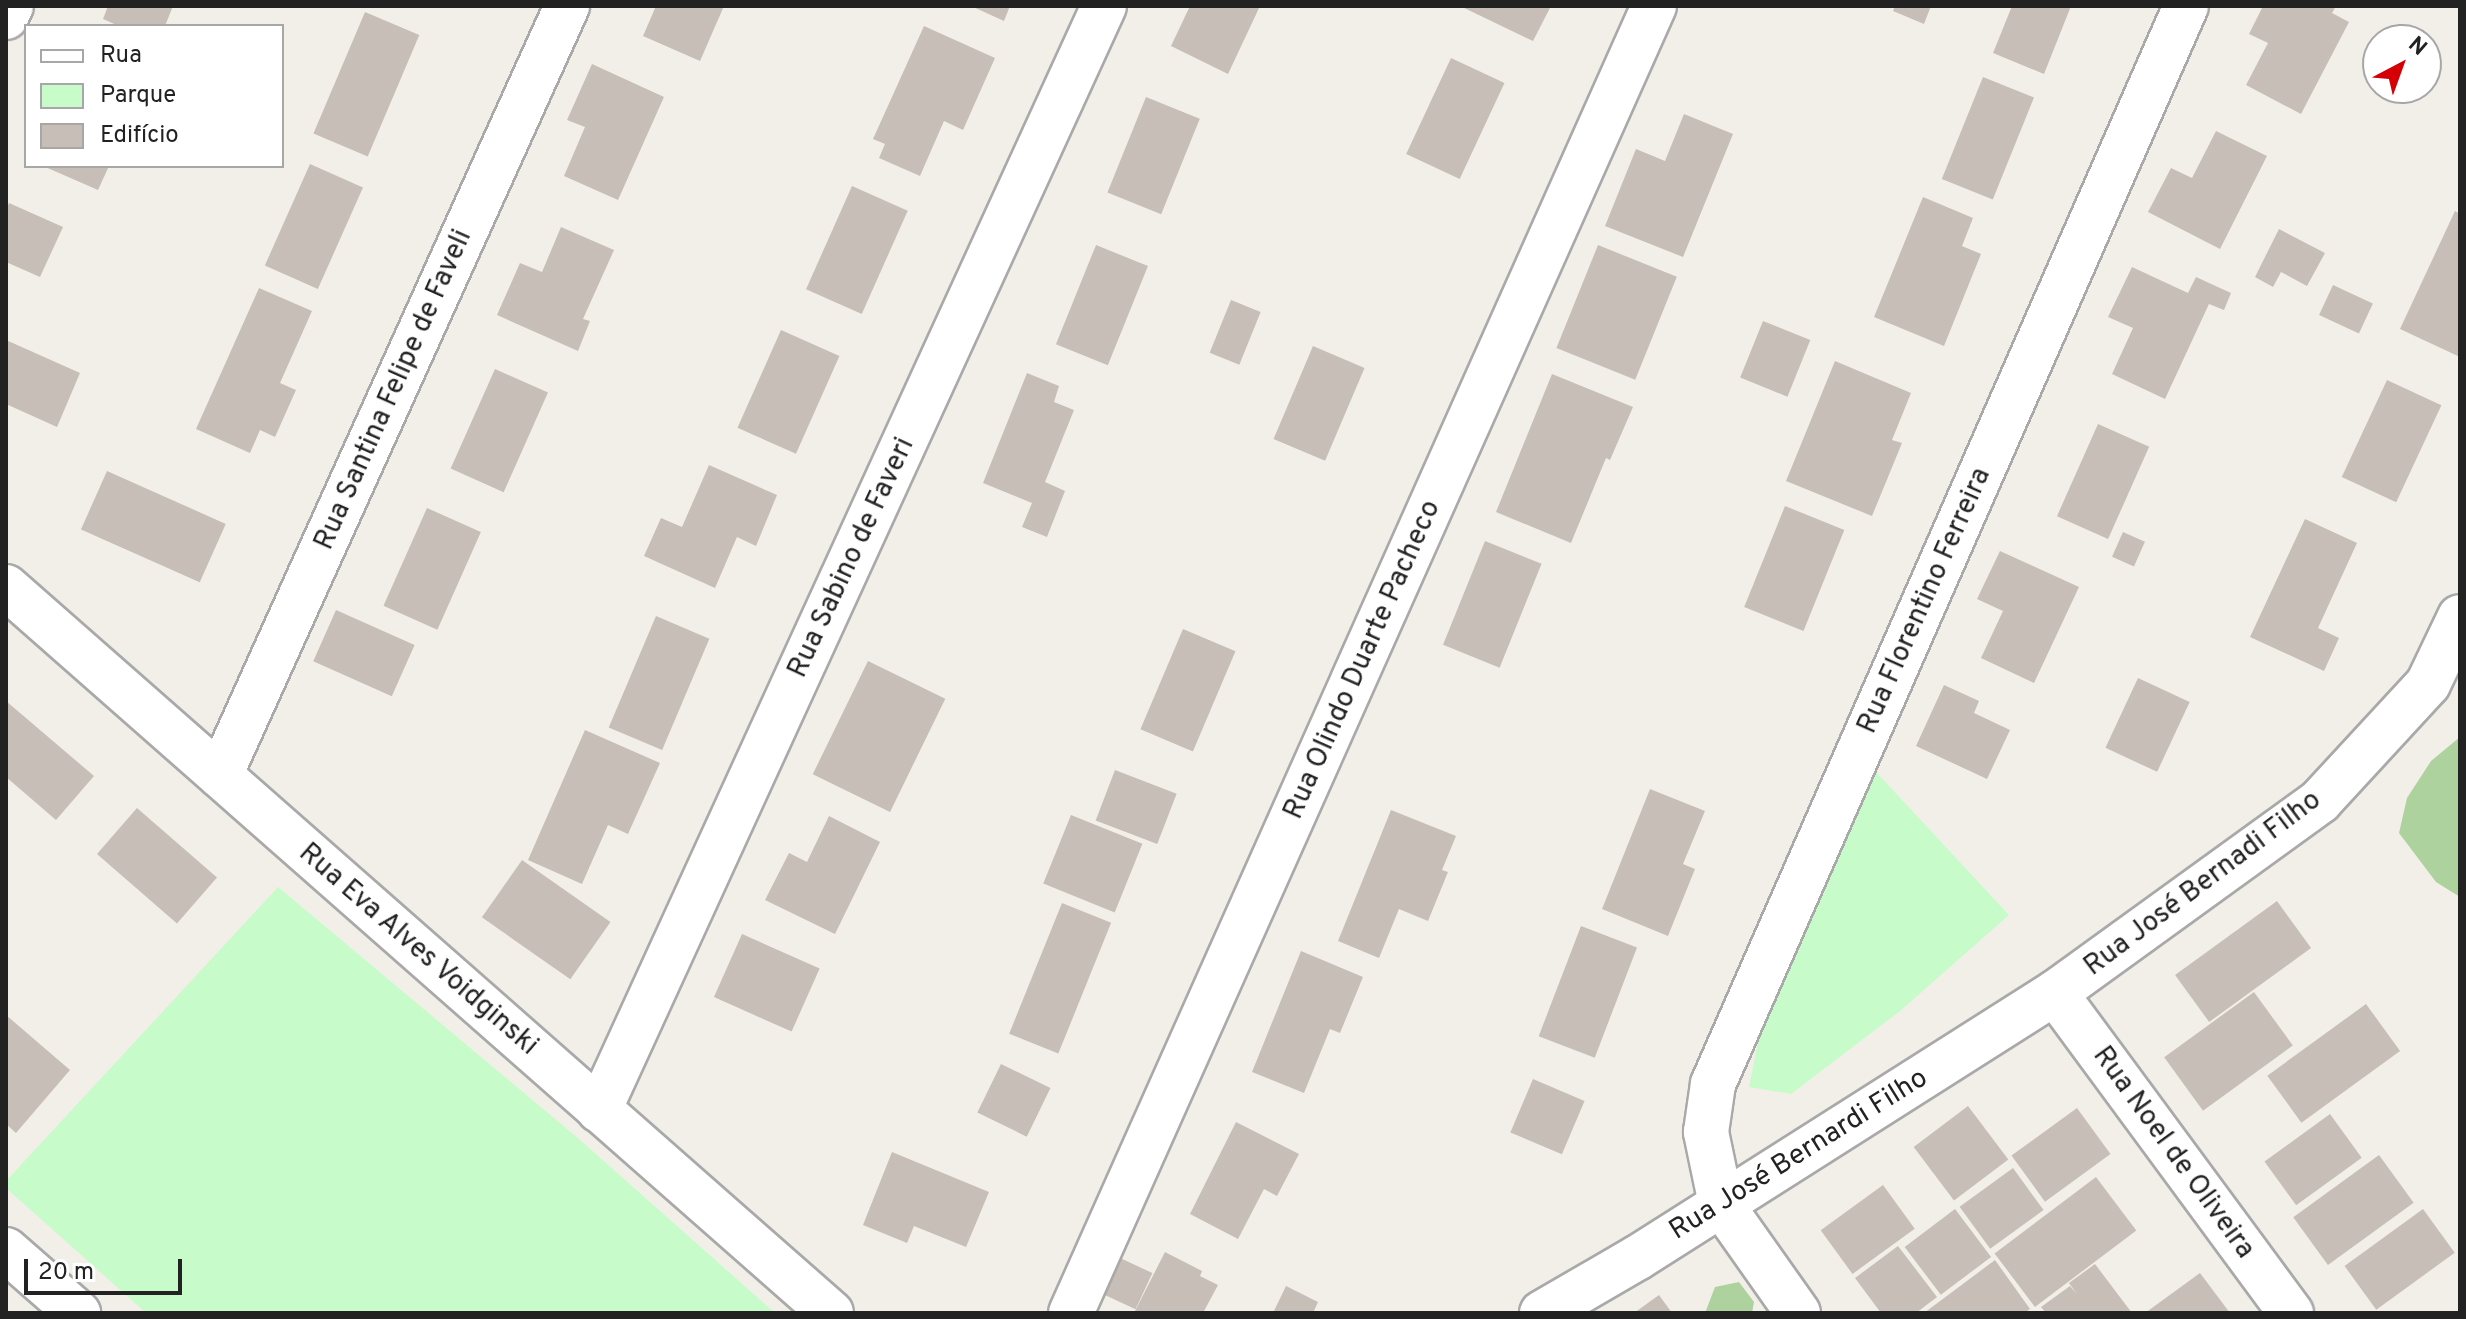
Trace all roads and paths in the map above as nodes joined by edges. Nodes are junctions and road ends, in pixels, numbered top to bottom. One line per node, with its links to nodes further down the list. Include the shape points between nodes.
1 (11, 6): 6 (street)
2 (567, 6): 9 (street, Rua Santina Felipe de Faveli)
3 (1104, 6): 11 (street, Rua Sabino de Faveri)
4 (1654, 6): 16 (street, Rua Olindo Duarte Pacheco)
5 (2186, 6): 12 (street, Rua Florentino Ferreira, via 1713,1084 1706,1132)
6 (6, 17)
7 (6, 587): 9 (street, Rua Eva Alves Voidginski)
8 (2460, 617): 10 (street, Rua José Bernadi Filho, via 2428,684 2320,801)
9 (220, 775): 11 (street, Rua Eva Alves Voidginski)
10 (2055, 993): 12 (street, Rua José Bernardi Filho); 19 (street, Rua Noel de Oliveira)
11 (599, 1110): 15 (street, Rua Eva Alves Voidginski)
12 (1721, 1204): 17 (street, Rua José Bernardi Filho); 18 (street)
13 (6, 1250): 14 (street)
14 (78, 1313)
15 (831, 1313)
16 (1071, 1313)
17 (1542, 1313)
18 (1798, 1313)
19 (2291, 1313)

